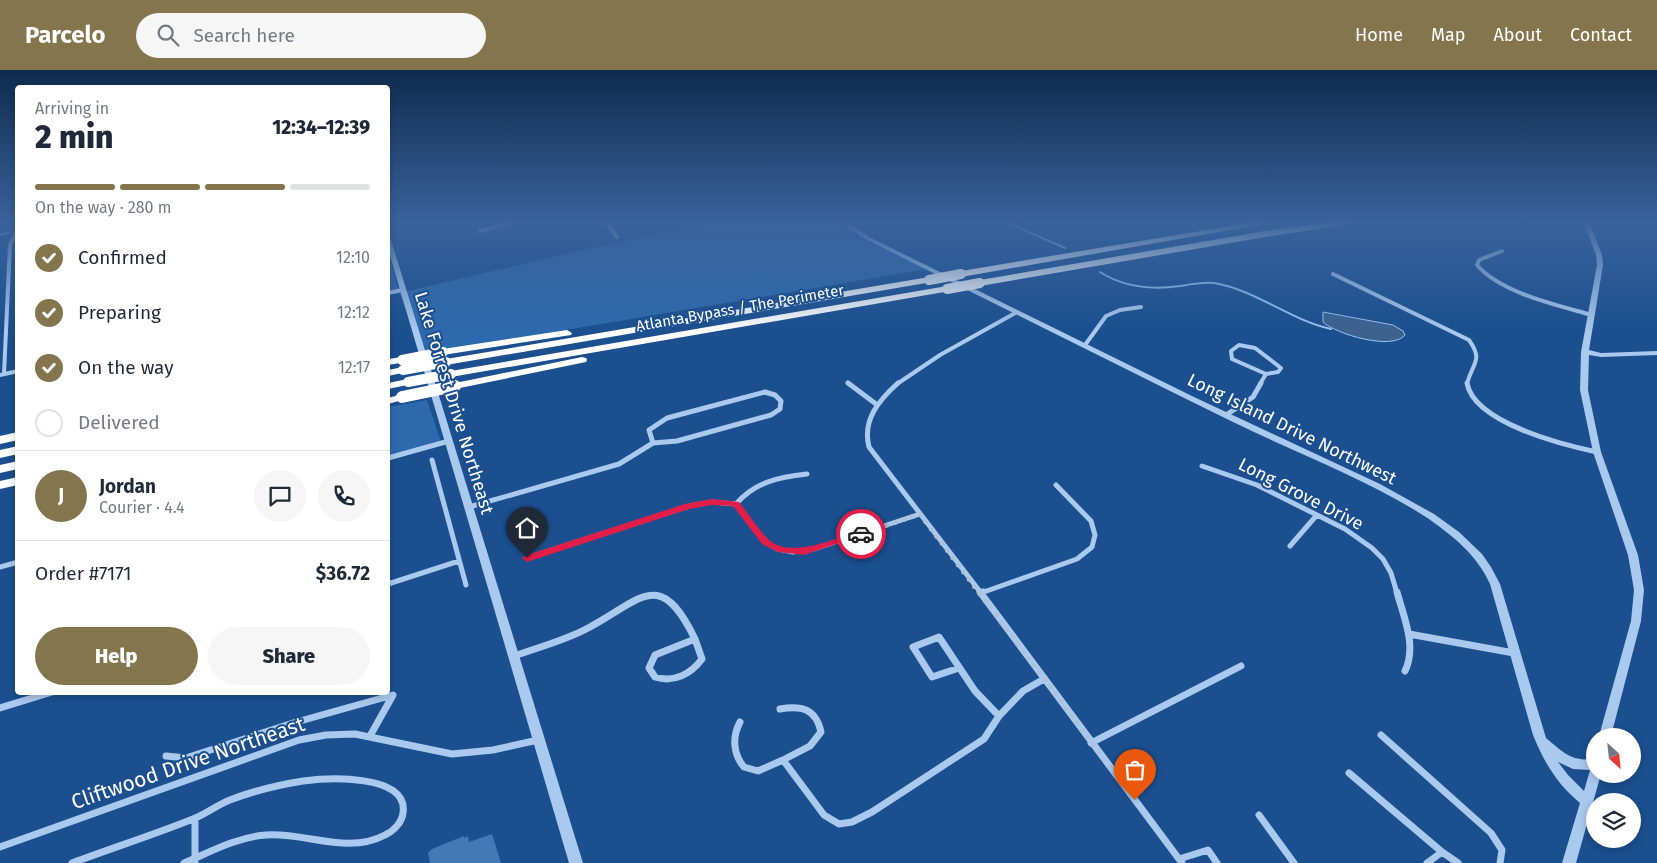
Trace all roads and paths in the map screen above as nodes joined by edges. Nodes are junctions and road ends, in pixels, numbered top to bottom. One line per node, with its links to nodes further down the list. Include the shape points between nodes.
1 (9, 258): 22 (street)
2 (393, 258): 9 (street, Lake Forrest Drive Northeast)
3 (908, 258): 13 (street, Long Island Drive Northwest)
4 (1058, 258): 19 (highway, Atlanta Bypass / The Perimeter, bridge, via 634,330)
5 (1125, 258): 11 (highway, Atlanta Bypass / The Perimeter, bridge)
6 (1485, 258): 14 (street, via 1477,265 1480,271 1498,282)
7 (1599, 258): 14 (street)
8 (1333, 274): 34 (street, via 1469,340 1479,361 1467,385 1475,399 1494,415 1549,440)
9 (402, 290): 10 (street); 31 (street, Lake Forrest Drive Northeast)
10 (390, 293)
11 (867, 302): 25 (highway, Atlanta Bypass / The Perimeter, bridge); 26 (highway, bridge, via 804,318 635,348)
12 (1141, 308): 15 (street, via 1124,309 1106,316)
13 (1017, 312): 15 (street, Long Island Drive Northwest); 27 (street, via 910,375)
14 (1592, 315): 16 (street)
15 (1085, 345): 28 (street, Long Island Drive Northwest)
16 (1585, 352): 17 (street, via 1601,355); 34 (street, via 1584,390)
17 (1657, 353)
18 (390, 362): 19 (highway)
19 (402, 365): 20 (highway, Atlanta Bypass / The Perimeter)
20 (390, 371)
21 (15, 372): 22 (street)
22 (2, 374)
23 (1266, 374): 23 (street, via 1232,359 1231,351 1239,345 1250,346 1281,368 1278,372); 28 (street, via 1254,397)
24 (848, 383): 27 (street)
25 (390, 386)
26 (390, 400)
27 (876, 404): 47 (street, via 866,434 868,446)
28 (1226, 416): 59 (street, Long Island Drive Northwest, via 1335,465 1458,535 1491,575)
29 (15, 437): 30 (highway)
30 (0, 440)
31 (449, 441): 36 (street); 46 (street, Lake Forrest Drive Northeast)
32 (653, 444): 32 (street, via 648,430 668,418 765,392 781,401 780,409 771,415 684,440); 46 (street, via 619,464)
33 (15, 451): 35 (highway)
34 (1598, 452): 70 (street, via 1633,555 1639,590 1636,621)
35 (0, 454)
36 (390, 457)
37 (432, 460): 51 (street)
38 (15, 466): 40 (highway)
39 (1202, 466): 48 (street, Long Grove Drive, via 1257,485)
40 (0, 469)
41 (807, 474): 45 (street, via 762,482 746,492)
42 (15, 483): 44 (highway)
43 (1056, 485): 56 (street, via 1091,520 1096,535 1092,546 1077,559)
44 (0, 486)
45 (736, 504): 47 (street, via 765,542 793,552 814,550); 50 (street, via 712,502 688,506)
46 (469, 507): 60 (street, Lake Forrest Drive Northeast)
47 (920, 514): 56 (street)
48 (1316, 516): 49 (street); 57 (street, Long Grove Drive, via 1358,538 1383,559 1391,573)
49 (1290, 546)
50 (527, 558)
51 (459, 561): 54 (street); 55 (street)
52 (15, 563): 53 (street)
53 (0, 567)
54 (390, 583)
55 (466, 585)
56 (981, 592): 64 (street)
57 (1409, 634): 59 (street); 63 (street, Long Grove Drive, via 1410,660)
58 (695, 639): 58 (street, via 702,659 692,671 668,680 660,680 652,673 649,664 655,655); 60 (street, via 680,607 654,596 635,599 589,628)
59 (1514, 653): 73 (street, Long Island Drive Northwest)
60 (514, 656): 74 (street, Lake Forrest Drive Northeast)
61 (1241, 666): 75 (street)
62 (959, 668): 62 (street, via 940,638 913,647 932,677); 68 (street)
63 (1405, 672)
64 (1044, 679): 68 (street, via 1022,691); 75 (street)
65 (42, 695): 66 (street)
66 (0, 708)
67 (780, 708): 77 (street, via 798,706 810,709 820,724 821,732 810,746)
68 (999, 716): 77 (street, via 984,739 872,812 840,824 820,812)
69 (740, 722): 77 (street, via 734,733 734,745 745,767 751,771 758,770)
70 (1607, 728)
71 (1381, 735): 94 (street, via 1491,833 1502,850)
72 (370, 736): 74 (street, Cliftwood Drive Northeast, via 452,754 494,750); 76 (street, via 393,695 186,758); 83 (street, Cliftwood Drive Northeast, via 326,735 290,743)
73 (1541, 739): 78 (street, via 1566,761); 80 (street, Long Island Drive Northwest, via 1553,767)
74 (538, 740): 89 (street, Lake Forrest Drive Northeast)
75 (1092, 743): 86 (street)
76 (166, 756)
77 (783, 760)
78 (1586, 765)
79 (1349, 773): 84 (street)
80 (1586, 800): 95 (street)
81 (1259, 815): 91 (street)
82 (195, 818): 85 (street); 85 (street, via 210,808 267,788 315,780 368,781 387,787 405,807 404,816 396,826 367,842 323,841 267,834 235,840); 87 (street)
83 (0, 847)
84 (1442, 852): 92 (street); 93 (street)
85 (195, 861): 88 (street)
86 (1181, 861): 90 (street, via 1208,850)
87 (72, 863)
88 (184, 863)
89 (576, 863)
90 (1217, 863)
91 (1294, 863)
92 (1428, 863)
93 (1458, 863)
94 (1500, 863)
95 (1568, 863)

